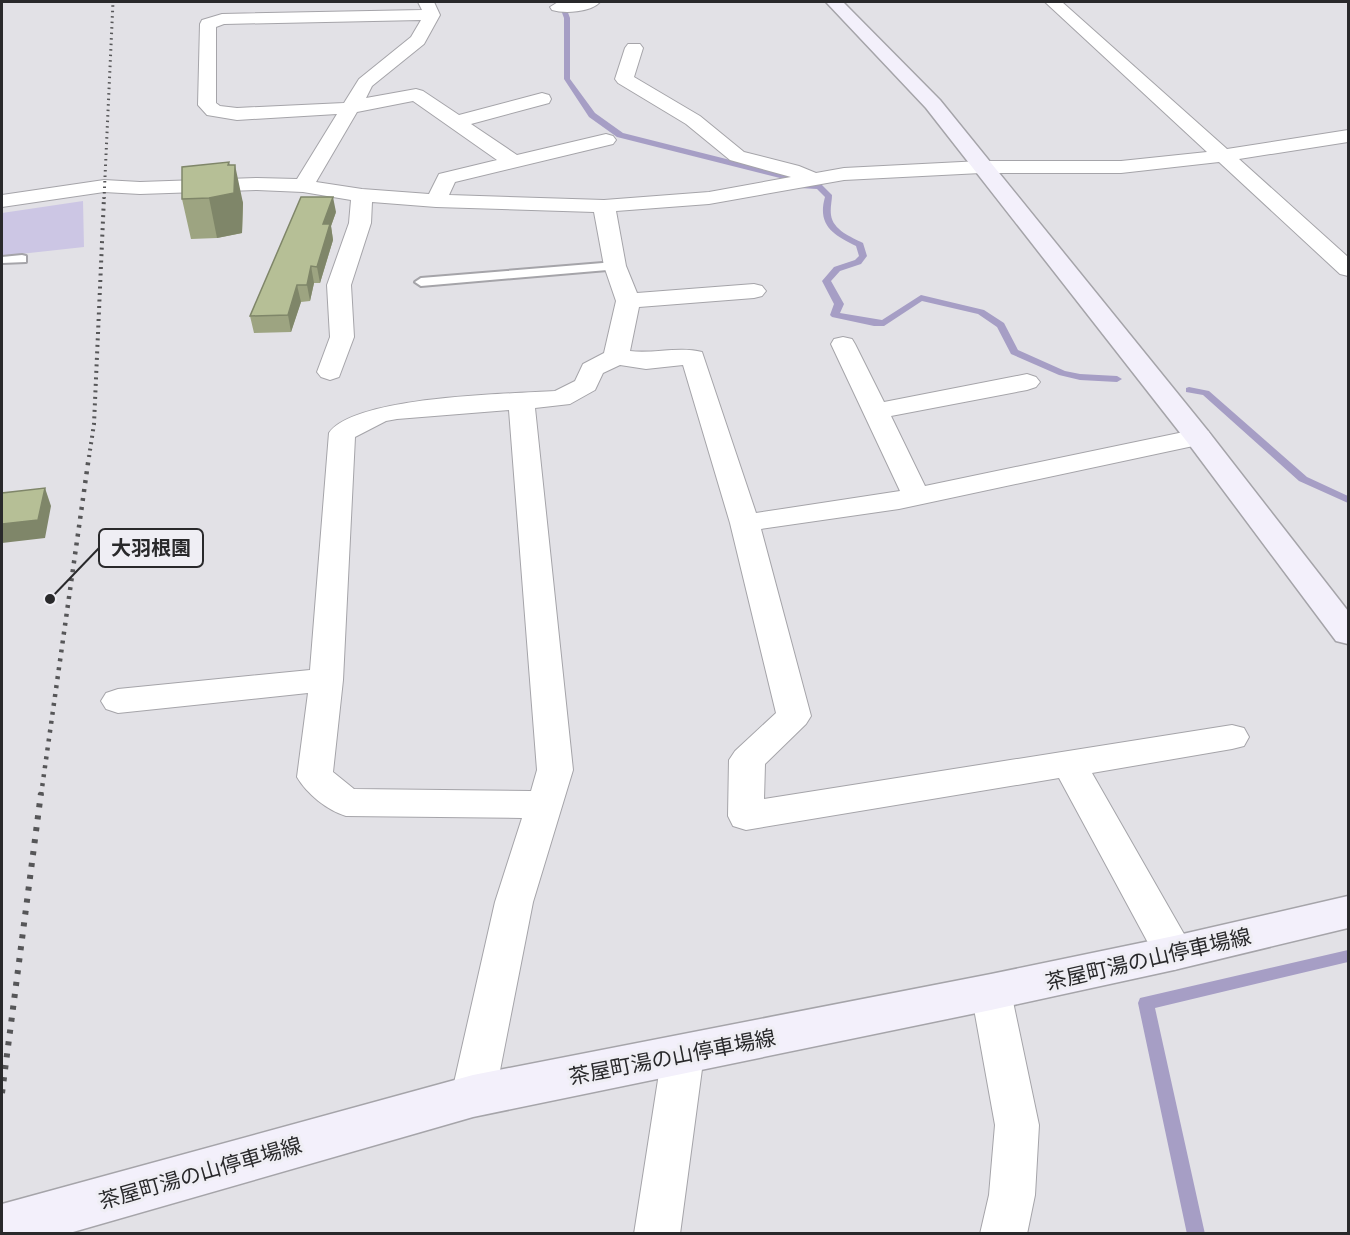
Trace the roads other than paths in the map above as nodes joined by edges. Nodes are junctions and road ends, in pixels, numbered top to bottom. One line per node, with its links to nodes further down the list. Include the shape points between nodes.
1 (592, 2): 4 (street)
2 (834, 2): 14 (street, via 933,104)
3 (1053, 2): 12 (street)
4 (566, 7)
5 (429, 8): 8 (street, via 418,40 365,83); 8 (street, via 222,19 208,24 205,95 207,105 214,111 237,114)
6 (634, 48): 15 (street, via 624,78 693,120 737,156 792,170)
7 (542, 99): 9 (street)
8 (350, 108): 9 (street, via 417,95); 16 (street)
9 (456, 122): 13 (street)
10 (1348, 136): 12 (street)
11 (606, 140): 13 (street)
12 (1223, 156): 14 (street, via 1121,167); 24 (street)
13 (514, 162): 19 (street, via 446,178)
14 (981, 167): 15 (street, via 844,174); 34 (street)
15 (810, 180): 20 (street, via 709,198)
16 (303, 186): 17 (street); 18 (street, via 105,186)
17 (362, 195): 19 (street); 30 (street, via 360,223 339,285 342,337)
18 (2, 201)
19 (436, 201): 20 (street)
20 (604, 206): 23 (street)
21 (22, 259): 22 (lane)
22 (2, 260)
23 (615, 266): 25 (lane); 27 (street)
24 (1348, 269)
25 (421, 282)
26 (754, 291): 27 (street)
27 (628, 301): 29 (street)
28 (843, 344): 33 (street)
29 (616, 357): 32 (street, via 592,369 586,385 561,398); 36 (street, via 646,361 693,357)
30 (330, 372)
31 (1027, 382): 33 (street)
32 (521, 401): 38 (street, via 397,411 378,415 342,433); 42 (street, via 555,770)
33 (876, 411): 35 (street)
34 (1198, 437): 35 (street); 37 (street)
35 (916, 496): 36 (street)
36 (745, 523): 41 (street, via 794,716 747,760 746,816)
37 (1348, 633)
38 (326, 680): 39 (street); 42 (street, via 315,777 346,802)
39 (118, 701)
40 (1232, 737): 41 (street)
41 (1069, 763): 44 (street)
42 (543, 805): 47 (street, via 514,902)
43 (1348, 912): 44 (street, 茶屋町湯の山停車場線)
44 (1174, 953): 45 (street, 茶屋町湯の山停車場線)
45 (991, 992): 46 (street, 茶屋町湯の山停車場線); 51 (street, via 1017,1125 1012,1195)
46 (683, 1054): 47 (street, 茶屋町湯の山停車場線); 50 (street)
47 (473, 1096): 48 (street, 茶屋町湯の山停車場線)
48 (43, 1224): 49 (street, 茶屋町湯の山停車場線)
49 (2, 1228)
50 (657, 1233)
51 (1003, 1233)

